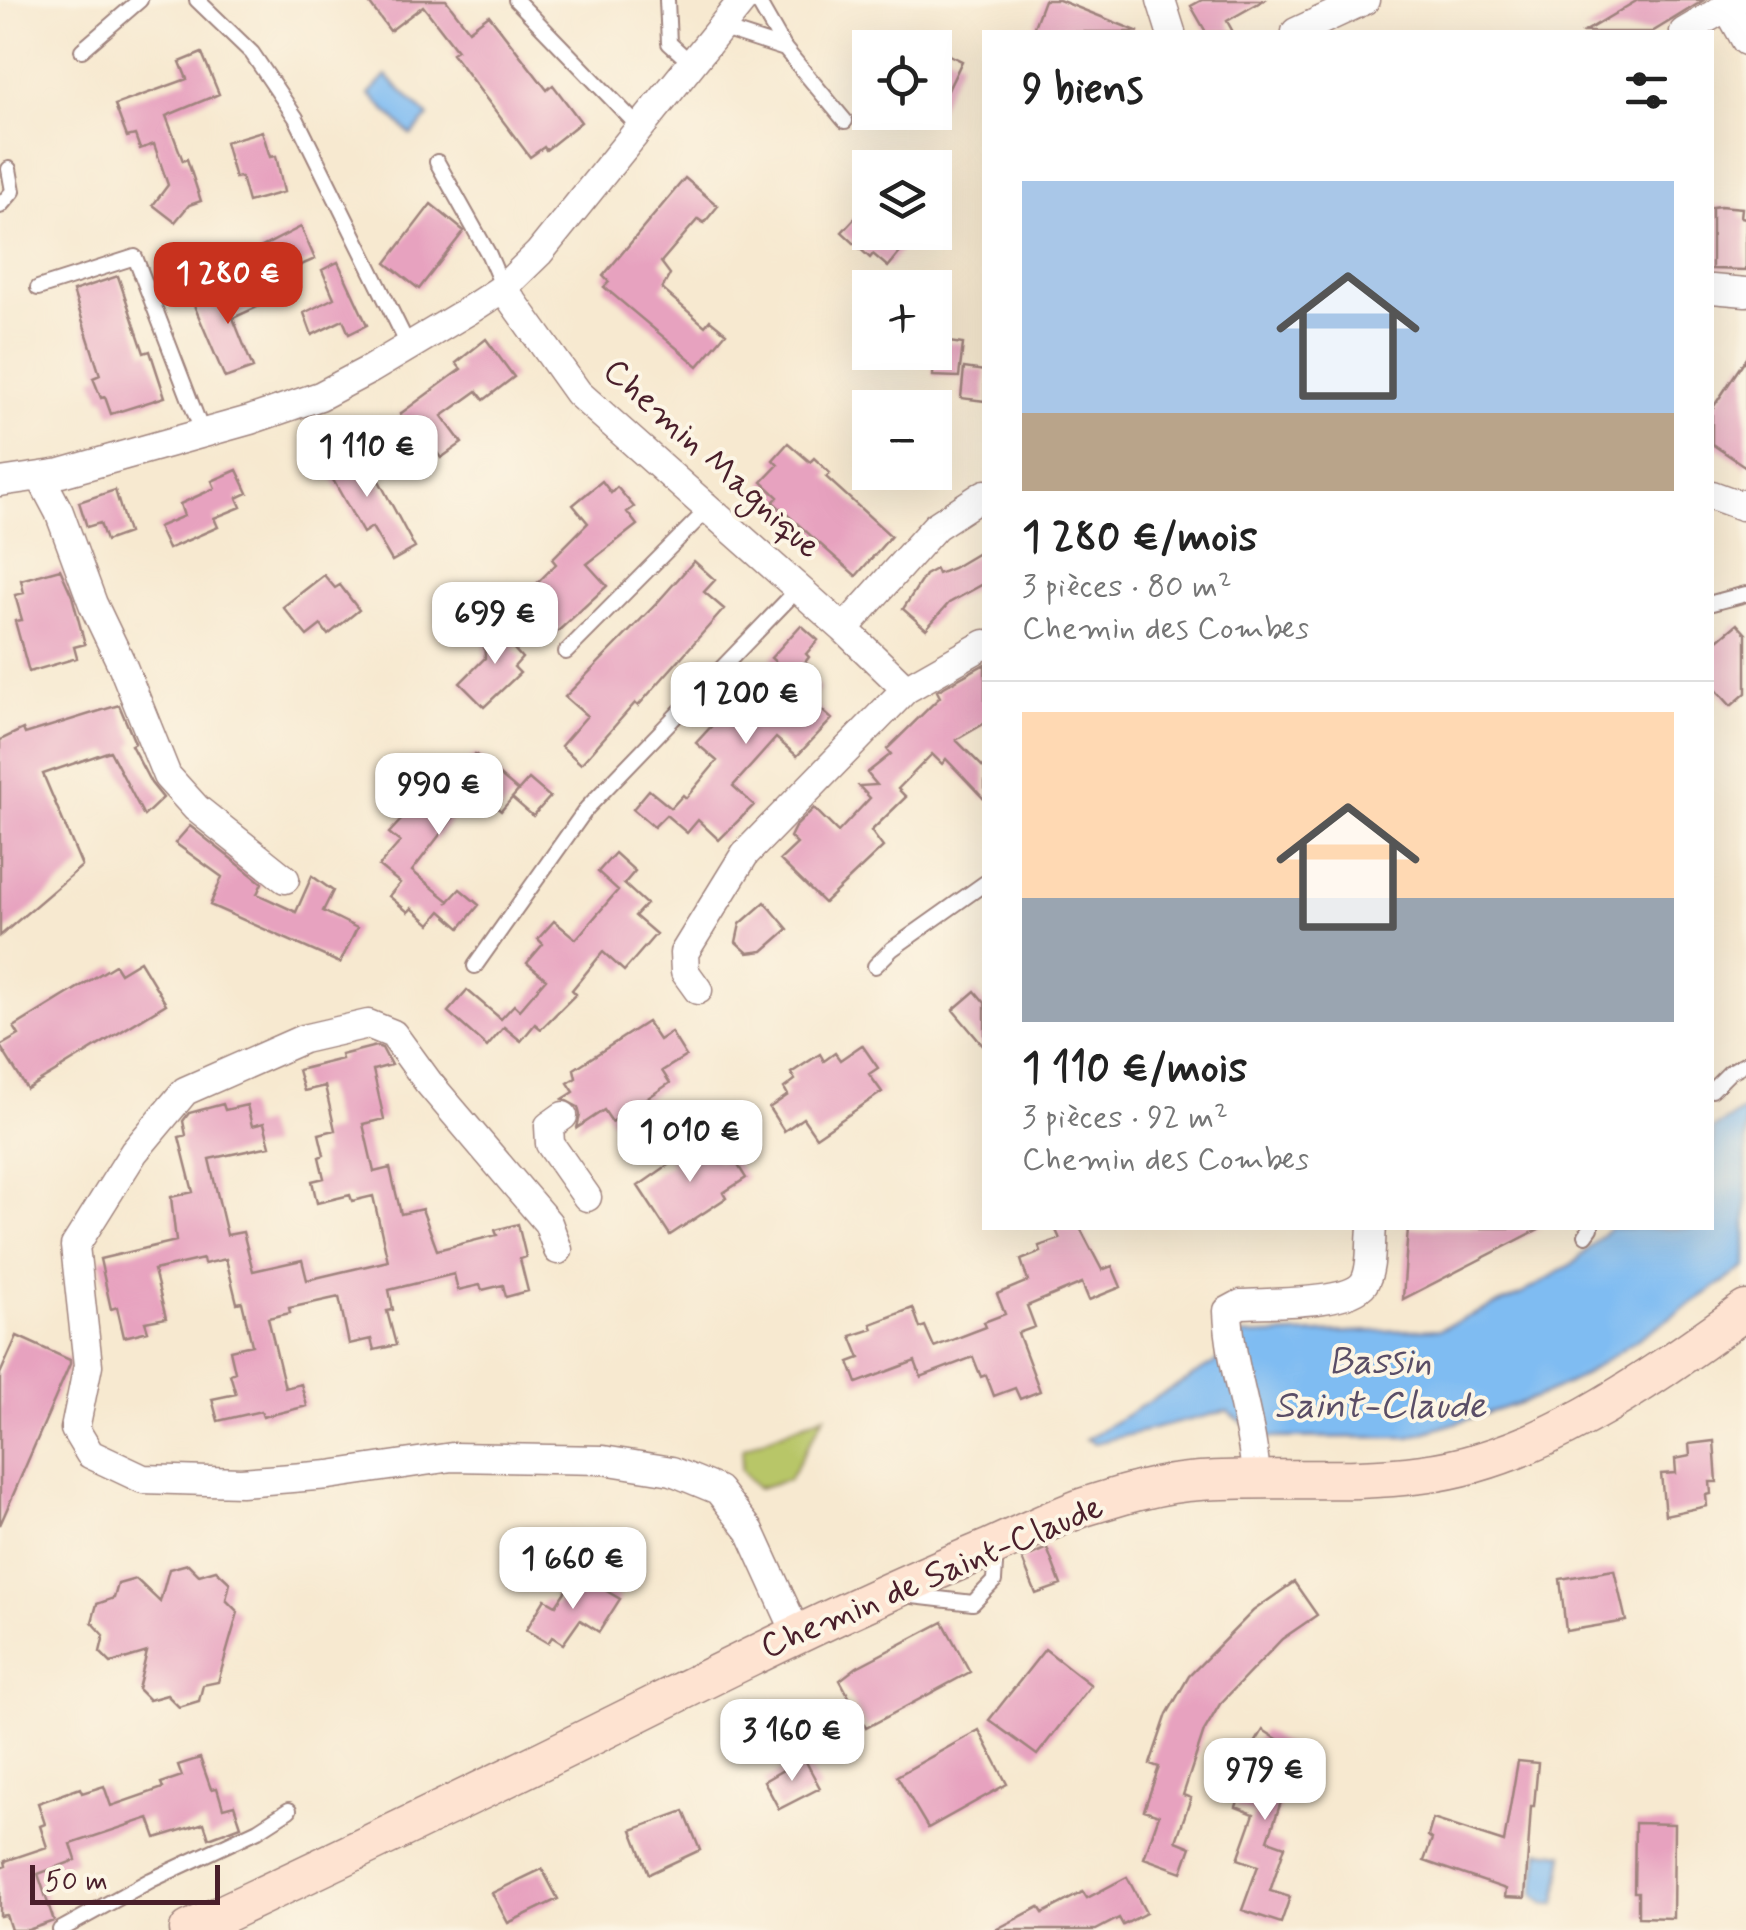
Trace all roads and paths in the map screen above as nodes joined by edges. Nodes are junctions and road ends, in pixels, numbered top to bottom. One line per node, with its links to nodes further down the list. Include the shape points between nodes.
1 (140, 0): 16 (lane)
2 (198, 0): 27 (lane, via 252,54 296,118)
3 (516, 0): 19 (lane)
4 (667, 0): 17 (lane, via 669,43)
5 (743, 0): 10 (street)
6 (757, 0): 15 (lane)
7 (1161, 0): 11 (street)
8 (1365, 0): 12 (street)
9 (1732, 3): 13 (street); 14 (street)
10 (720, 28): 15 (lane); 17 (street)
11 (1170, 30)
12 (1300, 30)
13 (1687, 30)
14 (1746, 42)
15 (785, 49): 18 (lane)
16 (82, 50)
17 (692, 63): 19 (street)
18 (845, 121)
19 (640, 128): 24 (street)
20 (437, 162): 24 (lane)
21 (10, 169): 22 (lane, via 13,191)
22 (0, 206)
23 (38, 288): 28 (lane, via 136,257)
24 (503, 288): 27 (street); 34 (street, Chemin Magnique, via 578,393)
25 (1714, 289): 26 (street)
26 (1746, 292)
27 (409, 347): 28 (street, via 320,396)
28 (202, 434): 29 (street)
29 (41, 478): 30 (street); 42 (street, via 168,776 196,808)
30 (0, 482)
31 (982, 496): 38 (street, via 936,526)
32 (1714, 496): 33 (street)
33 (1746, 503)
34 (707, 510): 35 (street, Chemin Magnique); 40 (lane)
35 (798, 589): 38 (street, Chemin Magnique); 44 (lane, via 586,808)
36 (1746, 594): 37 (lane)
37 (1714, 602)
38 (844, 629): 41 (street, Chemin Magnique)
39 (982, 646): 41 (street)
40 (566, 652)
41 (906, 689): 46 (street, via 745,854 684,953 685,972)
42 (286, 879)
43 (982, 885): 45 (lane)
44 (475, 966)
45 (875, 966)
46 (698, 990)
47 (1746, 1063): 48 (lane)
48 (1714, 1088)
49 (562, 1116): 50 (street, via 549,1126 550,1144)
50 (588, 1197)
51 (1372, 1230): 54 (street, via 1362,1286 1342,1297 1241,1304 1228,1311)
52 (558, 1250): 57 (street, via 548,1223 393,1034 368,1024 303,1039 184,1091 134,1152 75,1246 88,1365 75,1429 90,1454 143,1479 276,1479 452,1457 602,1460 672,1472 718,1490 750,1531)
53 (1746, 1310): 54 (street, Chemin de Saint-Claude, via 1638,1387 1546,1436 1482,1460 1378,1479)
54 (1256, 1479): 55 (street, Chemin de Saint-Claude, via 1196,1481 1124,1495)
55 (996, 1545): 56 (street, Chemin de Saint-Claude); 56 (lane, via 994,1581 974,1609)
56 (883, 1592): 57 (street, Chemin de Saint-Claude)
57 (796, 1632): 60 (street, Chemin de Saint-Claude)
58 (289, 1810): 59 (lane)
59 (60, 1930)
60 (189, 1930)

